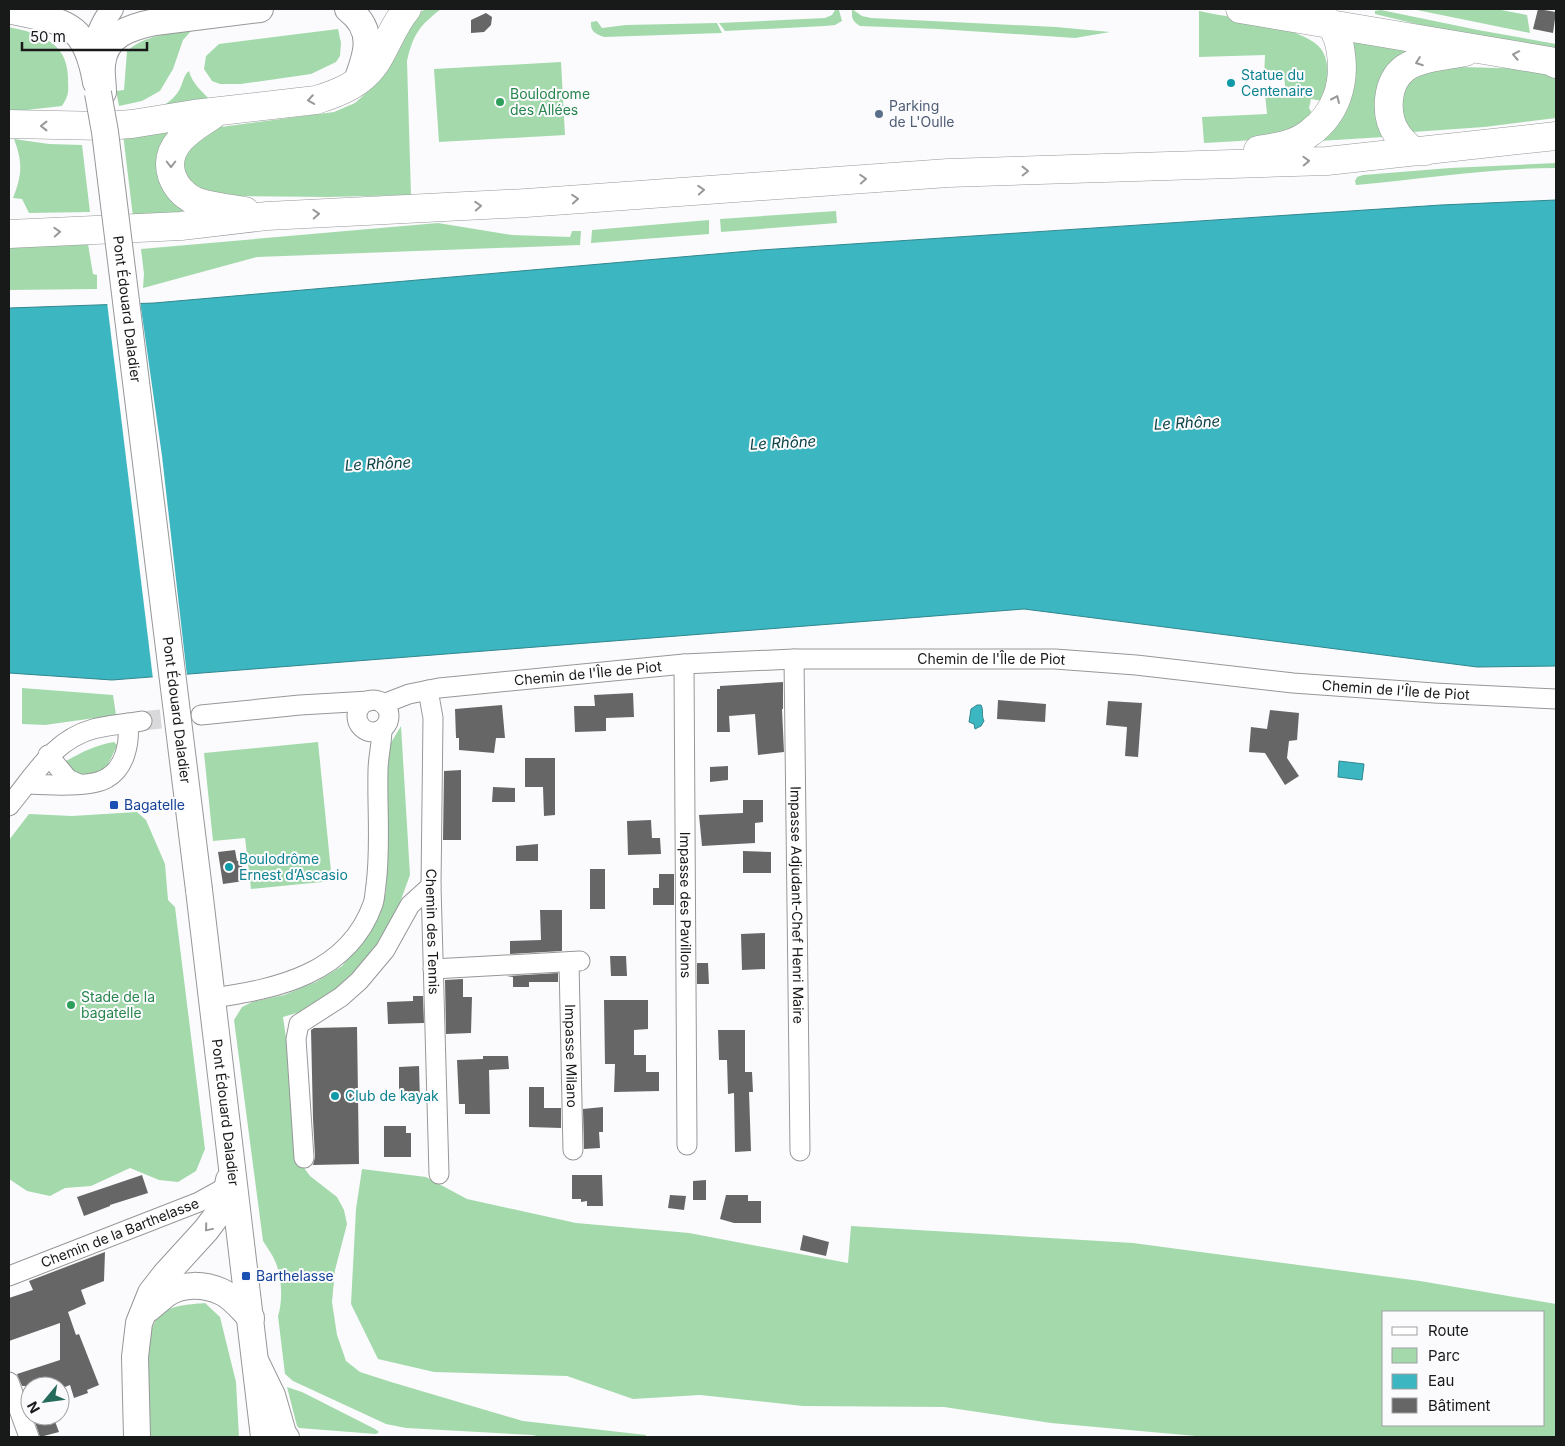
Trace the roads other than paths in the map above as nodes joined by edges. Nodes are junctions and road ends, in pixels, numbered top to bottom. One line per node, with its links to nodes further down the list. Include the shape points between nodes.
1 (112, 9): 11 (street, Pont Édouard Daladier, via 98,31)
2 (260, 9): 8 (main road, Pont Édouard Daladier)
3 (348, 9): 14 (main road, via 361,22 366,38 366,60)
4 (407, 9): 14 (main road, via 395,24 375,64)
5 (1240, 9): 7 (main road)
6 (9, 10): 11 (main road, via 67,25 79,35)
7 (1296, 13): 9 (main road); 12 (main road, via 1319,33)
8 (164, 15): 15 (main road, Pont Édouard Daladier, via 114,37 104,54)
9 (1333, 16): 10 (main road); 12 (main road)
10 (1483, 49): 13 (main road, one-way to 10); 20 (main road, one-way to 20, via 1424,60 1406,67 1396,76 1390,88 1390,118 1397,134)
11 (92, 60): 15 (main road, Pont Édouard Daladier)
12 (1342, 62): 21 (main road, one-way to 12, via 1290,144 1312,132 1334,105 1343,78)
13 (1554, 62)
14 (356, 83): 16 (main road, one-way to 16, via 346,90 316,100)
15 (100, 93): 36 (main road, Pont Édouard Daladier, bridge)
16 (216, 112): 17 (main road, one-way to 17, via 104,126); 22 (main road, one-way to 22, via 184,134 175,146 170,157 175,183 196,202)
17 (9, 124)
18 (1556, 136): 20 (main road)
19 (1556, 149): 20 (main road)
20 (1413, 152): 21 (main road, one-way to 20, via 1327,161)
21 (1152, 167): 22 (main road, one-way to 21, via 508,204 948,173)
22 (267, 216): 23 (main road, one-way to 22, via 181,226)
23 (9, 234)
24 (794, 659): 25 (street, Chemin de l'Île de Piot); 27 (street, Chemin de l'Île de Piot, via 1055,659 1293,683); 39 (street, Impasse Adjudant-Chef Henri Maire)
25 (684, 664): 26 (street, Chemin de l'Île de Piot); 37 (street, Impasse des Pavillons)
26 (428, 690): 29 (street, Chemin de l'Île de Piot, via 409,694); 34 (street, Chemin des Tennis, via 433,718)
27 (1556, 699)
28 (200, 715): 29 (street, Chemin de l'Île de Piot, via 300,704)
29 (374, 717): 36 (street, via 378,768 378,874 373,903 360,929 345,949 328,963 296,981)
30 (48, 755): 31 (street); 32 (street, via 68,778); 32 (street, via 71,738 92,729 135,722 116,772 106,780)
31 (27, 784): 32 (street); 33 (street)
32 (79, 784)
33 (9, 806)
34 (431, 886): 35 (street, Chemin des Tennis); 40 (street, via 410,905 385,950 359,981 341,997 299,1024 296,1039)
35 (433, 969): 38 (street, Impasse Milano, via 575,962); 41 (street, Chemin des Tennis)
36 (212, 998): 42 (main road, Pont Édouard Daladier)
37 (687, 1145)
38 (573, 1150)
39 (800, 1151)
40 (304, 1158)
41 (439, 1174)
42 (230, 1178): 43 (street, Chemin de la Barthelasse, via 199,1202); 44 (main road, one-way to 44, via 224,1206 151,1293); 45 (main road, Pont Édouard Daladier)
43 (9, 1276)
44 (143, 1312): 45 (main road, via 176,1289 198,1286 223,1292); 49 (main road, via 135,1356)
45 (251, 1318): 46 (main road, Pont Édouard Daladier)
46 (254, 1354): 50 (main road, Pont Édouard Daladier); 51 (street, via 274,1395)
47 (9, 1382): 48 (street)
48 (29, 1437)
49 (137, 1437)
50 (264, 1437)
51 (288, 1437)

